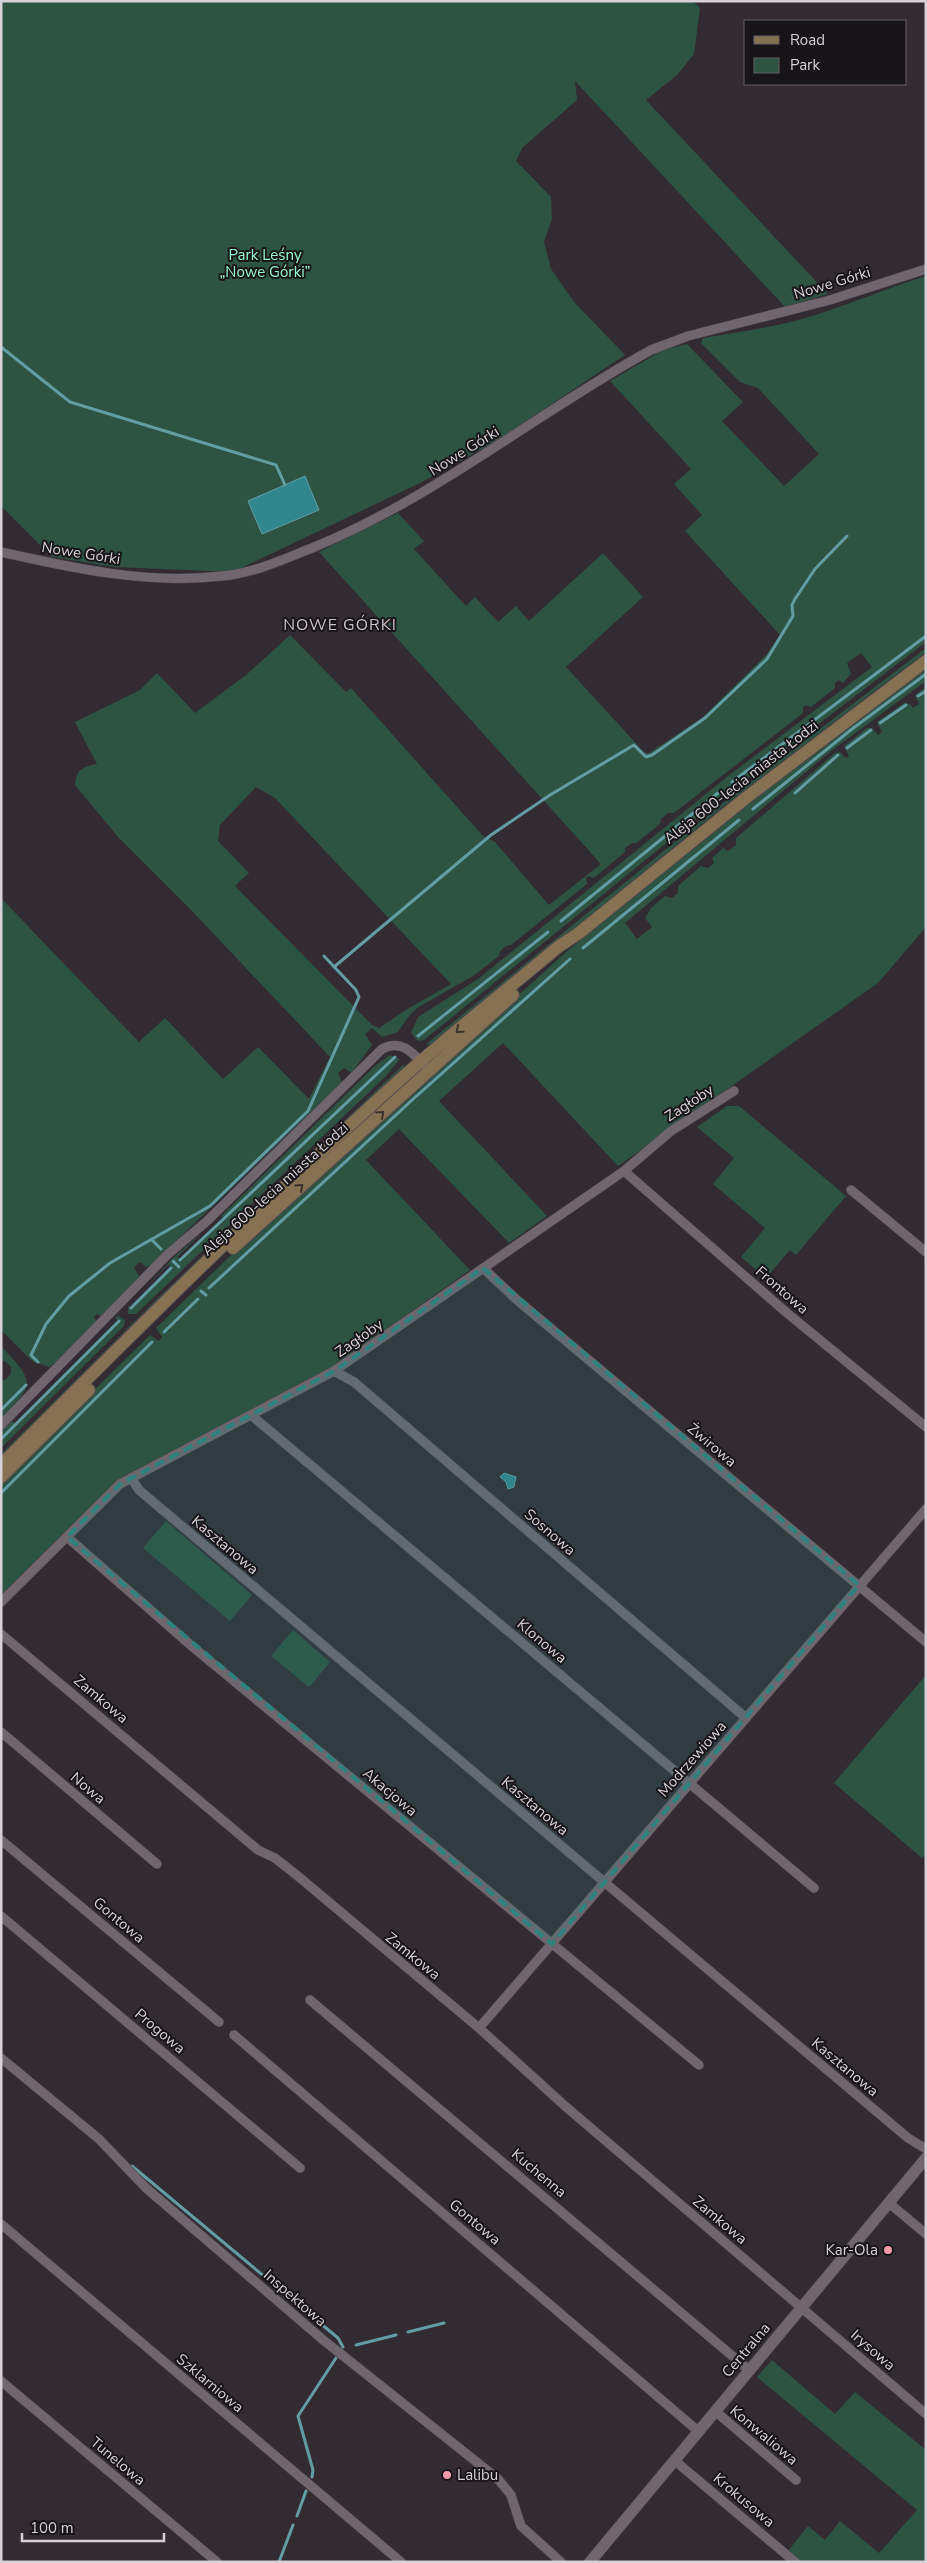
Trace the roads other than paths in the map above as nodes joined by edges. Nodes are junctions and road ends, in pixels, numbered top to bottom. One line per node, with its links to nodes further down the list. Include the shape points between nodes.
1 (926, 269): 2 (street, Nowe Górki, via 830,300 688,336 651,350 403,505 341,536 260,569 221,577 158,577 74,567)
2 (1, 552)
3 (926, 661): 4 (main road, Aleja 600-lecia miasta Łodzi, via 747,797 579,933 558,946)
4 (425, 1066): 13 (street, via 411,1051 401,1046 388,1046 376,1054 206,1222 168,1254); 14 (main road, Aleja 600-lecia miasta Łodzi, via 231,1239); 15 (main road, Aleja 600-lecia miasta Łodzi, one-way to 4, via 234,1247)
5 (734, 1091): 6 (street, Zagłoby, via 671,1130)
6 (624, 1171): 9 (street, Zagłoby); 12 (street, Frontowa, via 787,1313)
7 (851, 1190): 8 (street)
8 (926, 1252)
9 (483, 1268): 10 (street, Zagłoby); 19 (street, Żwirowa, via 517,1300)
10 (334, 1371): 11 (street, Zagłoby); 23 (street, Sosnowa, via 354,1382)
11 (252, 1416): 16 (street, Zagłoby); 25 (street, Klonowa)
12 (924, 1421)
13 (1, 1425)
14 (1, 1464)
15 (1, 1477)
16 (130, 1478): 18 (street, Zagłoby, via 113,1490); 28 (street, Kasztanowa, via 139,1490)
17 (926, 1509): 19 (street, Modrzewiowa)
18 (67, 1537): 20 (street, Zagłoby); 31 (street, Akacjowa, via 194,1648)
19 (859, 1585): 22 (street, Żwirowa); 23 (street, Modrzewiowa)
20 (1, 1602)
21 (1, 1634): 34 (street, Zamkowa, via 258,1850 276,1858)
22 (926, 1642)
23 (746, 1718): 25 (street, Modrzewiowa)
24 (1, 1732): 27 (street, Nowa)
25 (690, 1782): 28 (street, Modrzewiowa); 29 (street, Klonowa)
26 (1, 1840): 33 (street, Gontowa)
27 (157, 1864)
28 (604, 1882): 31 (street, Modrzewiowa); 38 (street, Kasztanowa, via 908,2138)
29 (814, 1888)
30 (1, 1916): 40 (street, Progowa)
31 (552, 1944): 34 (street, Modrzewiowa); 37 (street, Akacjowa)
32 (310, 2000): 45 (street, Kuchenna)
33 (219, 2022)
34 (479, 2028): 44 (street, Zamkowa, via 565,2106)
35 (234, 2035): 49 (street, Gontowa)
36 (1, 2058): 55 (street, Inspektowa, via 99,2139 146,2188 322,2339 498,2479 511,2494 521,2526)
37 (699, 2065)
38 (926, 2149)
39 (926, 2158): 41 (street, Centralna)
40 (300, 2168)
41 (889, 2203): 43 (street); 44 (street, Centralna)
42 (1, 2224): 54 (street, Szklarniowa)
43 (926, 2234)
44 (802, 2307): 45 (street, Centralna); 48 (street, Irysowa)
45 (750, 2370): 47 (street, Centralna)
46 (1, 2381): 53 (street, Tunelowa)
47 (715, 2411): 49 (street, Centralna); 51 (street, Konwaliowa)
48 (926, 2414)
49 (698, 2431): 50 (street, Centralna)
50 (674, 2460): 52 (street, Centralna); 56 (street, Krokusowa)
51 (796, 2480)
52 (595, 2560)
53 (217, 2562)
54 (401, 2562)
55 (561, 2562)
56 (795, 2562)

